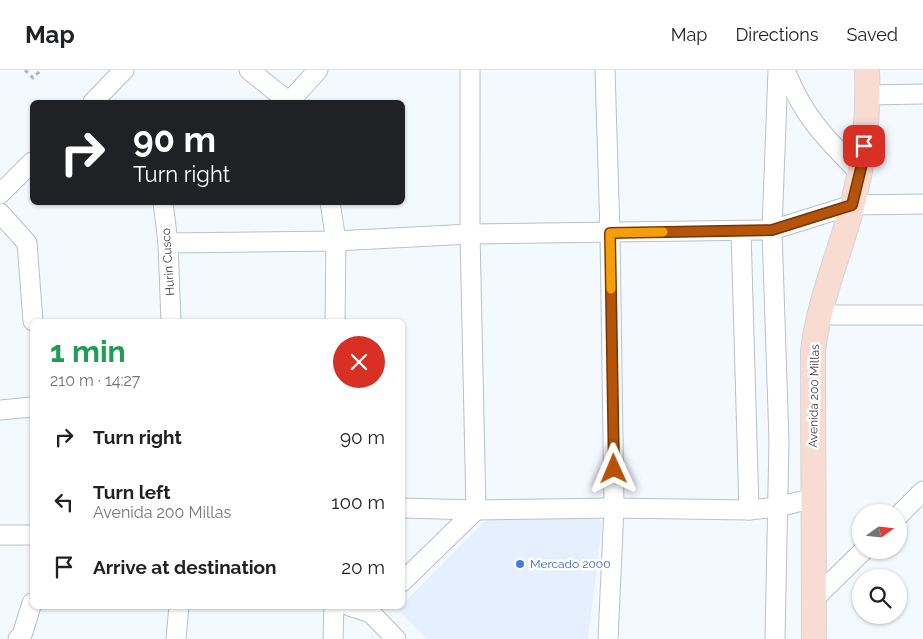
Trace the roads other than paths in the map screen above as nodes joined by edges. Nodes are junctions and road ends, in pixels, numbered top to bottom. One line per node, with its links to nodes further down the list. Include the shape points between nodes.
1 (124, 70): 11 (street)
2 (249, 70): 12 (street)
3 (318, 70): 13 (street)
4 (470, 70): 25 (street)
5 (605, 70): 24 (street)
6 (778, 70): 22 (street)
7 (785, 70): 15 (street, via 794,93 820,133)
8 (867, 70): 10 (main road, Avenida 200 Millas)
9 (923, 94): 10 (street)
10 (868, 95): 15 (main road, Avenida 200 Millas)
11 (95, 100)
12 (286, 100)
13 (291, 100)
14 (30, 164): 16 (street)
15 (860, 173): 20 (main road, Avenida 200 Millas)
16 (0, 194)
17 (923, 204): 20 (street)
18 (163, 205): 27 (street, Hurin Cusco)
19 (330, 205): 26 (street)
20 (852, 205): 22 (street); 28 (main road, Avenida 200 Millas)
21 (0, 213): 30 (street, via 27,243)
22 (772, 230): 23 (street); 38 (street)
23 (740, 231): 24 (street); 42 (street)
24 (610, 233): 25 (street); 40 (street)
25 (470, 234): 26 (street); 41 (street)
26 (336, 241): 27 (street); 32 (street)
27 (168, 243): 31 (street, Hurin Cusco)
28 (818, 315): 29 (street); 36 (main road, Avenida 200 Millas, via 813,351)
29 (923, 315)
30 (34, 319)
31 (171, 319)
32 (336, 319)
33 (30, 406): 34 (street)
34 (1, 408)
35 (923, 491): 37 (street)
36 (814, 498): 38 (street); 47 (main road, Avenida 200 Millas)
37 (908, 506)
38 (778, 507): 42 (street); 57 (street)
39 (405, 508): 41 (street)
40 (614, 508): 41 (street); 42 (street); 56 (street)
41 (476, 510): 46 (street)
42 (750, 510)
43 (30, 534): 44 (street)
44 (0, 535)
45 (855, 559): 47 (street)
46 (405, 579)
47 (814, 599): 58 (main road, Avenida 200 Millas)
48 (30, 609): 52 (street)
49 (179, 609): 53 (street)
50 (334, 609): 54 (street)
51 (374, 609): 55 (street)
52 (18, 639)
53 (176, 639)
54 (333, 639)
55 (396, 639)
56 (608, 639)
57 (775, 639)
58 (814, 639)

